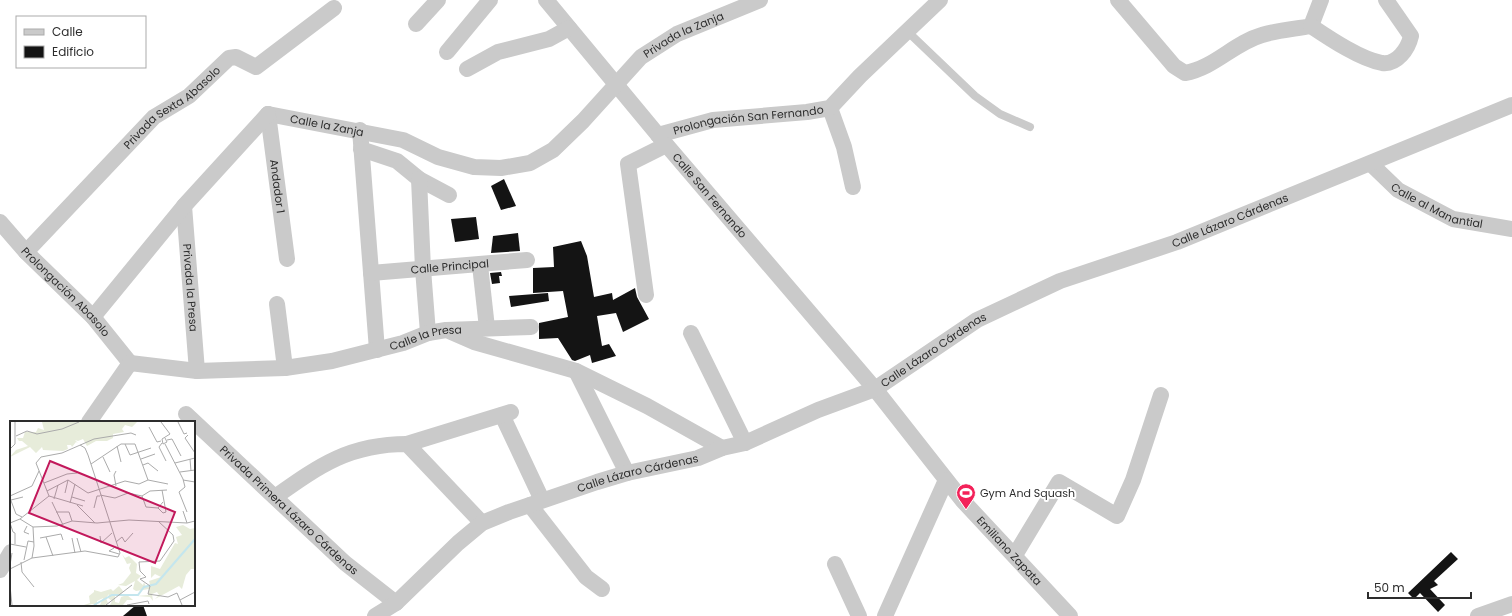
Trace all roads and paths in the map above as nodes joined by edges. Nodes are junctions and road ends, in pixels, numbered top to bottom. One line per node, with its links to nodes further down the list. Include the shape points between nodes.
1 (438, 0): 10 (street)
2 (490, 0): 14 (street)
3 (546, 0): 12 (street, Calle San Fernando)
4 (760, 0): 16 (street, Privada la Zanja, via 677,34 641,57)
5 (940, 0): 13 (street, Prolongación San Fernando)
6 (1118, 0): 11 (street, via 1174,66 1185,73 1196,71 1262,35)
7 (1321, 0): 11 (street)
8 (1386, 0): 11 (street, via 1411,36 1408,46 1399,58 1383,63 1350,50)
9 (334, 8): 31 (street, Privada Sexta Abasolo, via 256,68 236,57 229,58 189,96 159,113)
10 (416, 24)
11 (1311, 26)
12 (569, 28): 15 (street, via 549,39 498,52); 16 (street, Calle San Fernando)
13 (908, 32): 18 (street, Prolongación San Fernando); 20 (lane, via 975,96 1000,114)
14 (447, 52)
15 (467, 68)
16 (616, 84): 21 (street, Calle la Zanja, via 553,150 530,163 501,168 474,167 438,157 403,140); 22 (street, Calle San Fernando)
17 (1512, 105): 24 (street, Calle Lázaro Cárdenas)
18 (830, 108): 22 (street, Prolongación San Fernando, via 713,120); 26 (street, via 844,147)
19 (268, 114): 21 (street, Calle la Zanja); 28 (street); 32 (street, Andador 1)
20 (1030, 127)
21 (360, 130): 23 (street)
22 (662, 140): 37 (street, Prolongación San Fernando, via 628,164); 50 (street, Calle San Fernando)
23 (361, 149): 25 (street, via 397,161); 36 (street)
24 (1371, 164): 30 (street, Calle al Manantial, via 1398,190 1453,219); 50 (street, Calle Lázaro Cárdenas, via 1177,242 1060,281 977,320)
25 (419, 179): 27 (street); 35 (street)
26 (853, 187)
27 (449, 196)
28 (184, 206): 39 (street); 48 (street, Privada la Presa)
29 (0, 222): 31 (street, Prolongación Abasolo)
30 (1512, 229)
31 (26, 252): 39 (street, Prolongación Abasolo)
32 (287, 259)
33 (527, 260): 34 (street, Calle Principal)
34 (480, 265): 35 (street, Calle Principal); 41 (street)
35 (423, 269): 36 (street, Calle Principal); 43 (street)
36 (371, 273): 45 (street)
37 (646, 295)
38 (277, 304): 47 (street)
39 (93, 317): 46 (street, Prolongación Abasolo)
40 (530, 326): 41 (street)
41 (487, 328): 42 (street)
42 (446, 330): 43 (street, Calle la Presa); 49 (street, Calle la Presa, via 474,342)
43 (428, 333): 45 (street, Calle la Presa)
44 (691, 333): 56 (street)
45 (378, 350): 47 (street, Calle la Presa, via 332,361)
46 (130, 363): 48 (street, Calle la Presa); 53 (street)
47 (285, 368): 48 (street, Calle la Presa)
48 (197, 371)
49 (576, 371): 58 (street, Calle la Presa, via 647,406); 59 (street)
50 (876, 389): 56 (street, Calle Lázaro Cárdenas, via 818,410); 60 (street, Emiliano Zapata)
51 (1161, 395): 65 (street, via 1133,480 1117,516 1059,482)
52 (186, 414): 54 (street, Privada Primera Lázaro Cárdenas)
53 (90, 421)
54 (194, 421)
55 (195, 422): 61 (street, Privada Primera Lázaro Cárdenas)
56 (744, 443): 58 (street, Calle Lázaro Cárdenas)
57 (407, 444): 61 (street, via 371,446 339,456 314,469); 62 (street, via 507,414); 63 (street)
58 (722, 448): 59 (street, Calle Lázaro Cárdenas, via 698,458)
59 (627, 473): 62 (street, Calle Lázaro Cárdenas)
60 (946, 480): 65 (street, Emiliano Zapata); 73 (street)
61 (275, 497): 69 (street, Privada Primera Lázaro Cárdenas, via 345,563)
62 (536, 502): 63 (street, Calle Lázaro Cárdenas); 68 (street, via 586,577)
63 (482, 523): 69 (street, Calle Lázaro Cárdenas)
64 (10, 554): 67 (street)
65 (1015, 555): 74 (street, Emiliano Zapata)
66 (835, 564): 72 (street)
67 (0, 570)
68 (602, 589)
69 (396, 602): 71 (street, Calle Lázaro Cárdenas)
70 (1512, 604): 75 (street)
71 (375, 616)
72 (859, 616)
73 (885, 616)
74 (1070, 616)
75 (1478, 616)

